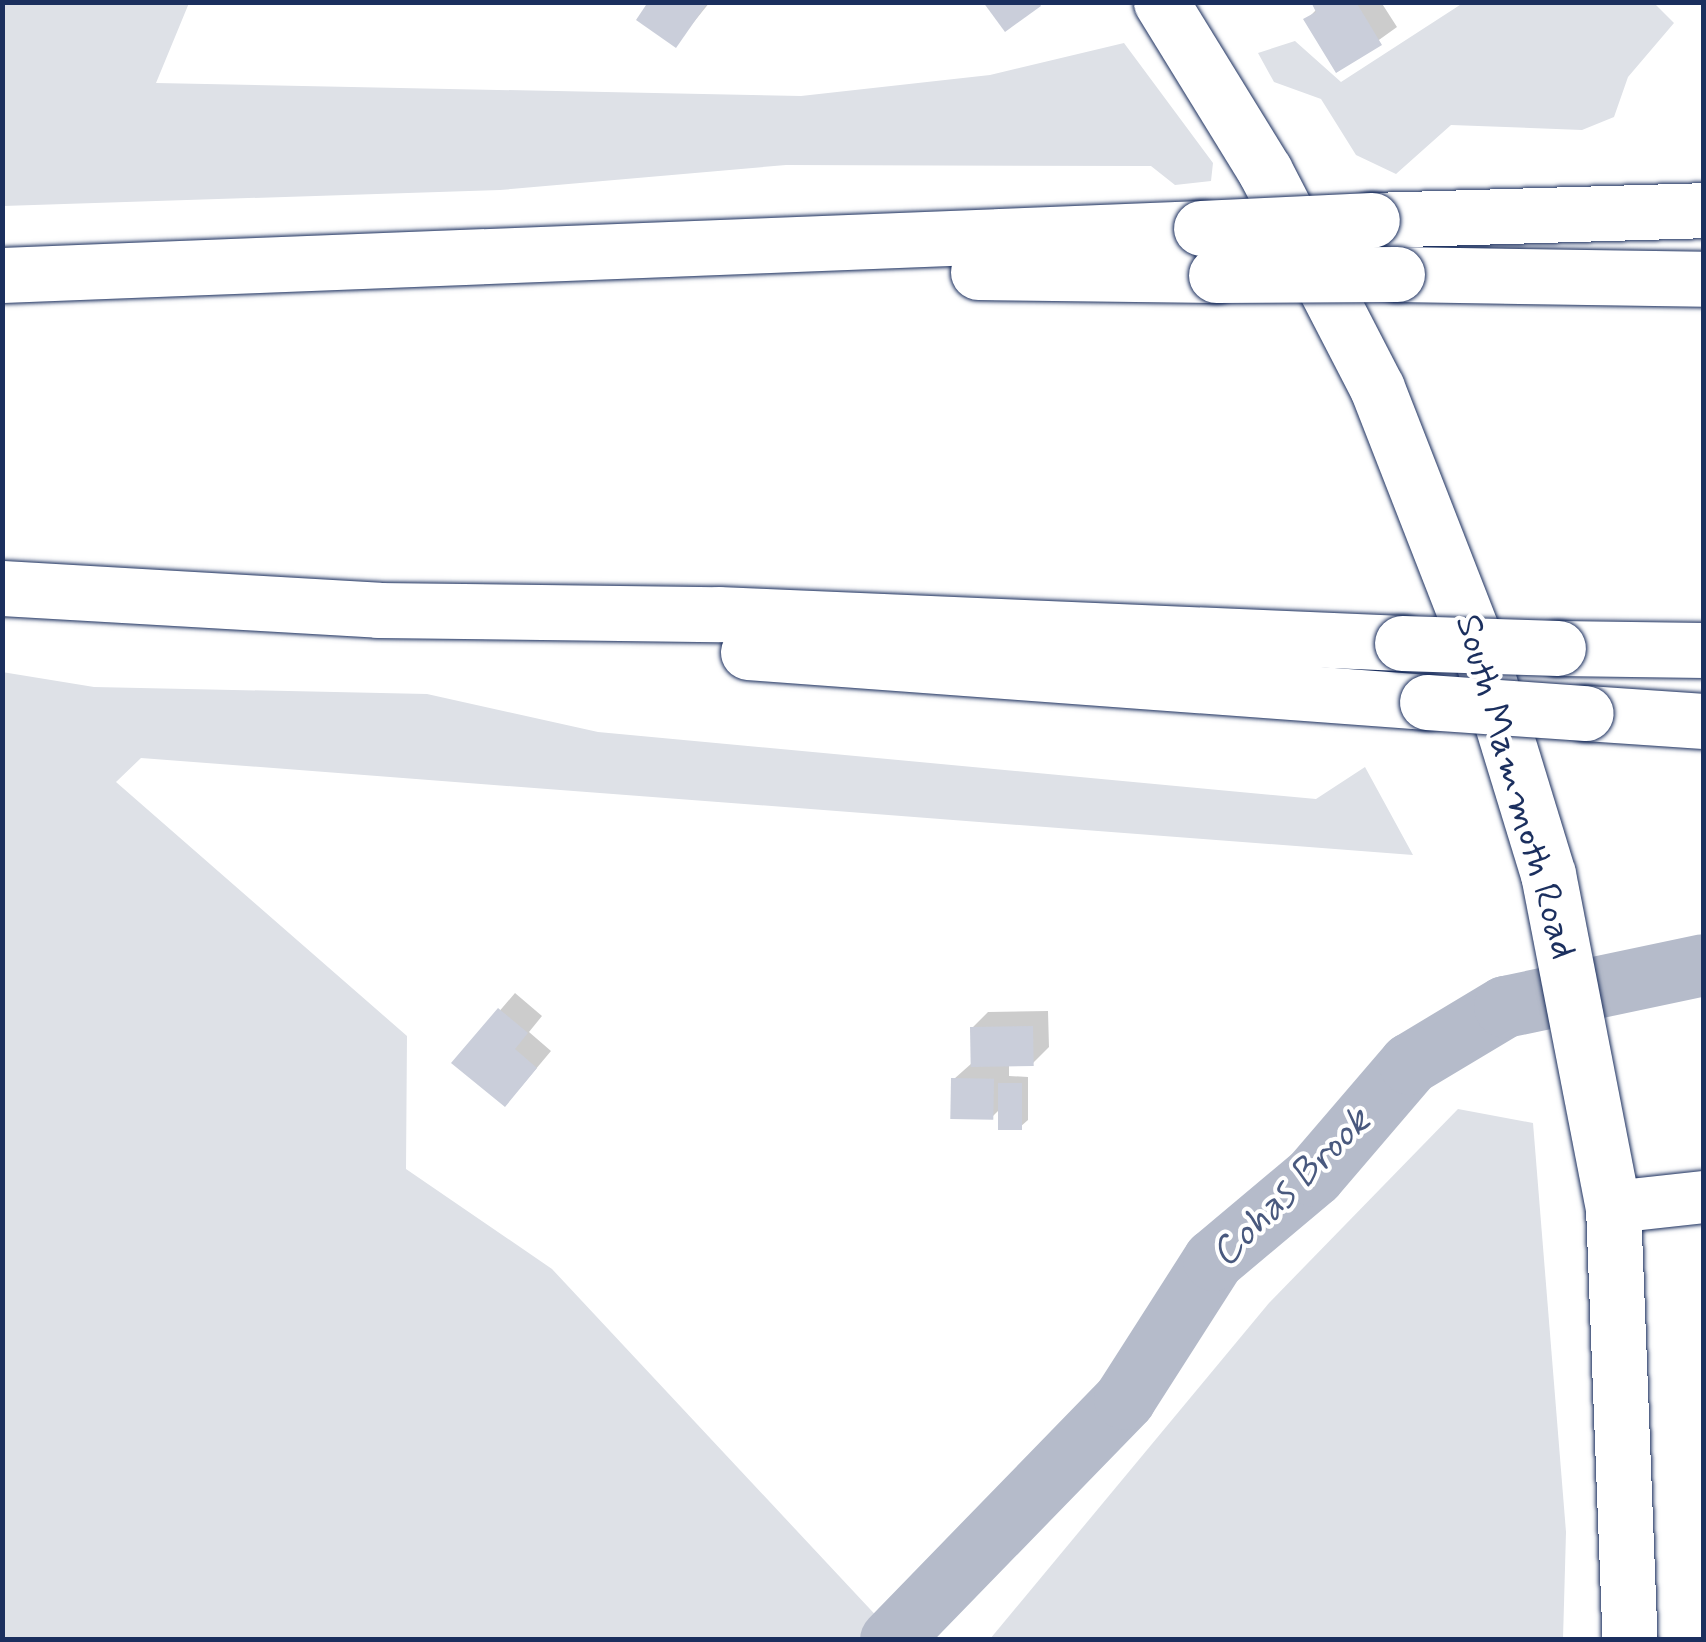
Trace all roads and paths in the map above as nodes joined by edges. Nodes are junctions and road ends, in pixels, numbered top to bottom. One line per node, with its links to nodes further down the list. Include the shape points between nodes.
1 (1161, 2): 11 (main road, South Mammoth Road, via 1265,171 1376,388 1480,652 1564,941)
2 (1704, 210): 3 (main road, bridge, via 1372,220)
3 (1208, 252): 4 (main road); 5 (main road, bridge, via 1397,274)
4 (2, 275)
5 (1704, 279)
6 (2, 588): 7 (main road)
7 (378, 610): 8 (main road, bridge, via 718,614); 9 (main road, bridge, via 752,652)
8 (1704, 650)
9 (1704, 721)
10 (1704, 1197): 11 (street)
11 (1614, 1207): 12 (main road, South Mammoth Road)
12 (1630, 1640)

